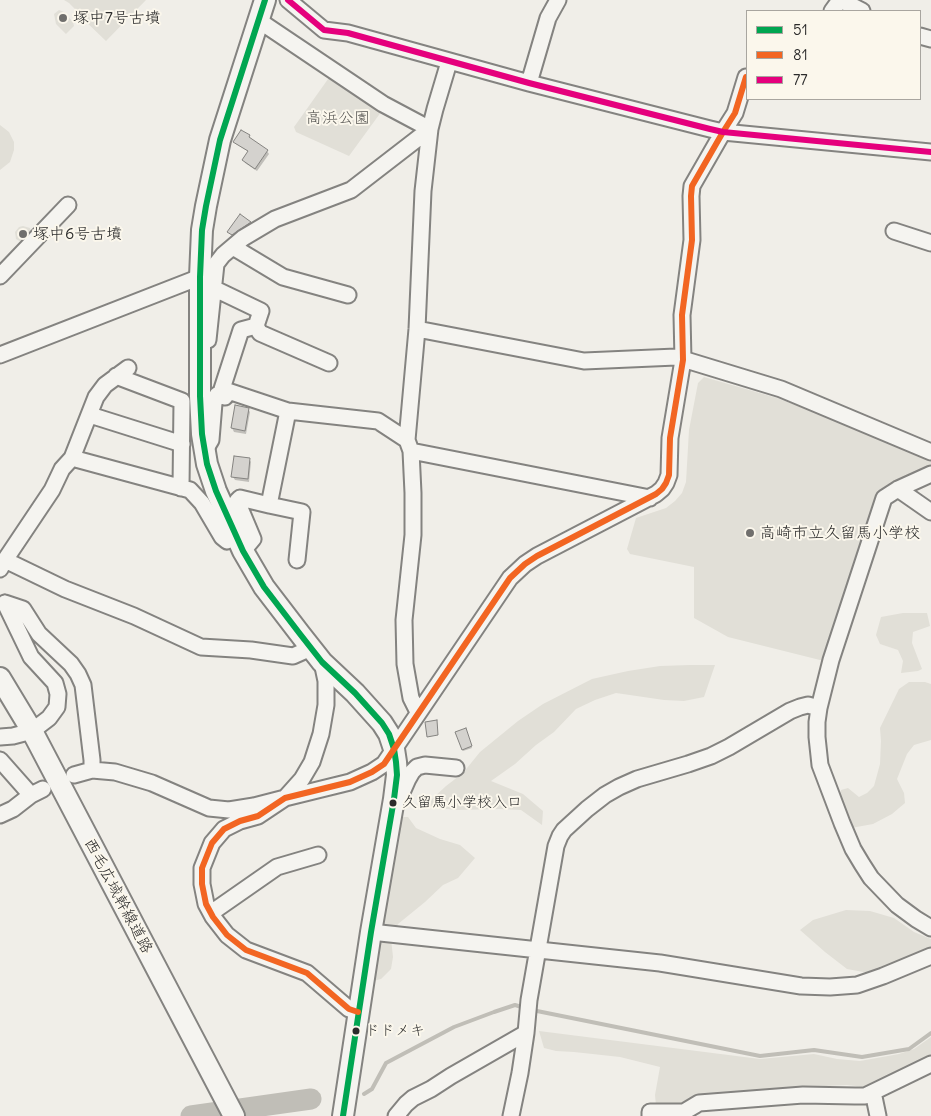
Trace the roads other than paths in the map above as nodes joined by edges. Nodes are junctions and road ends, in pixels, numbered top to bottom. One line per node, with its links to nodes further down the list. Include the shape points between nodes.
1 (265, 0): 6 (main road)
2 (288, 0): 7 (street, via 324,30 348,33)
3 (558, 0): 9 (street, via 548,18)
4 (840, 0): 5 (street)
5 (860, 10)
6 (258, 20): 10 (street, via 383,104); 18 (main road, via 220,140 206,206 202,230)
7 (449, 62): 9 (street); 10 (street)
8 (746, 77): 11 (street, via 735,113)
9 (529, 83): 11 (street)
10 (430, 128): 16 (street, via 351,190 275,219); 21 (street, via 423,191)
11 (723, 132): 12 (street); 23 (street, via 692,186 690,196 692,240 682,315)
12 (931, 152)
13 (68, 205): 17 (street)
14 (894, 231): 15 (street)
15 (931, 243)
16 (233, 247): 18 (street, via 216,264); 19 (street, via 283,278)
17 (0, 276)
18 (207, 283): 20 (street, via 261,311); 22 (street); 29 (main road, via 200,351)
19 (348, 295)
20 (256, 326): 24 (street, via 260,333); 26 (street, via 241,330 222,389)
21 (416, 329): 23 (street, via 584,361 676,357); 30 (street)
22 (0, 355)
23 (683, 360): 31 (street, via 781,389); 36 (street, via 670,438 669,475 662,489)
24 (329, 363)
25 (225, 397): 29 (street, via 217,395 211,440)
26 (288, 411): 30 (street, via 378,421); 37 (street)
27 (90, 414): 28 (street); 28 (street, via 104,385 122,372 182,400); 32 (street)
28 (182, 444): 34 (street)
29 (204, 444): 34 (street, via 190,443); 39 (main road, via 216,491)
30 (409, 445): 36 (street); 45 (street, via 413,535 404,620 411,698)
31 (931, 452)
32 (72, 458): 34 (street); 41 (street, via 62,468 52,490)
33 (931, 474): 35 (street)
34 (185, 489): 39 (street, via 202,503 222,537)
35 (898, 489): 38 (street); 44 (street, via 884,498 831,660)
36 (650, 498): 45 (street, via 537,556 518,570 502,588)
37 (269, 505): 39 (street, via 240,498 237,501 253,538); 40 (street, via 302,512)
38 (931, 512)
39 (240, 544): 42 (main road, via 264,587)
40 (297, 560)
41 (2, 564): 42 (street, via 134,616 201,647 294,656)
42 (317, 655): 48 (main road, via 382,723); 53 (street, via 326,681 321,734 312,762)
43 (0, 678): 46 (main road, 西毛広域幹線道路)
44 (819, 708): 58 (street, via 817,751 820,765 853,848 871,878 910,915); 60 (street, via 808,705 790,710 711,756 637,779 605,795 587,809 564,830 557,843)
45 (418, 712): 48 (street)
46 (32, 731): 47 (street); 51 (street, via 57,707 58,694 55,684 31,657 5,603 23,609 39,634 78,674 83,685); 66 (main road, 西毛広域幹線道路)
47 (0, 737)
48 (394, 749): 53 (street, via 384,764 350,782); 54 (main road, via 397,775)
49 (0, 760): 55 (street, via 37,792)
50 (456, 768): 54 (street, via 418,767 412,772 400,797)
51 (92, 770): 52 (street); 53 (street, via 115,772 152,783 209,808 229,810)
52 (74, 776)
53 (285, 798): 57 (street, via 258,816 240,820 224,829 212,843 202,868 202,884)
54 (394, 799): 59 (main road)
55 (0, 815)
56 (318, 855): 57 (street, via 277,868)
57 (211, 913): 62 (street, via 226,935 246,950 307,973 349,1009)
58 (931, 928)
59 (371, 932): 60 (street); 62 (main road)
60 (538, 949): 61 (street, via 660,963 801,986 830,987 856,985); 63 (street)
61 (931, 956)
62 (358, 1012): 67 (main road)
63 (526, 1033): 68 (street, via 413,1098); 69 (street)
64 (931, 1064): 65 (street)
65 (873, 1092): 70 (street, via 865,1096 803,1095 699,1103 684,1112 650,1112); 71 (street)
66 (234, 1116)
67 (343, 1116)
68 (396, 1116)
69 (511, 1116)
70 (650, 1116)
71 (878, 1116)

